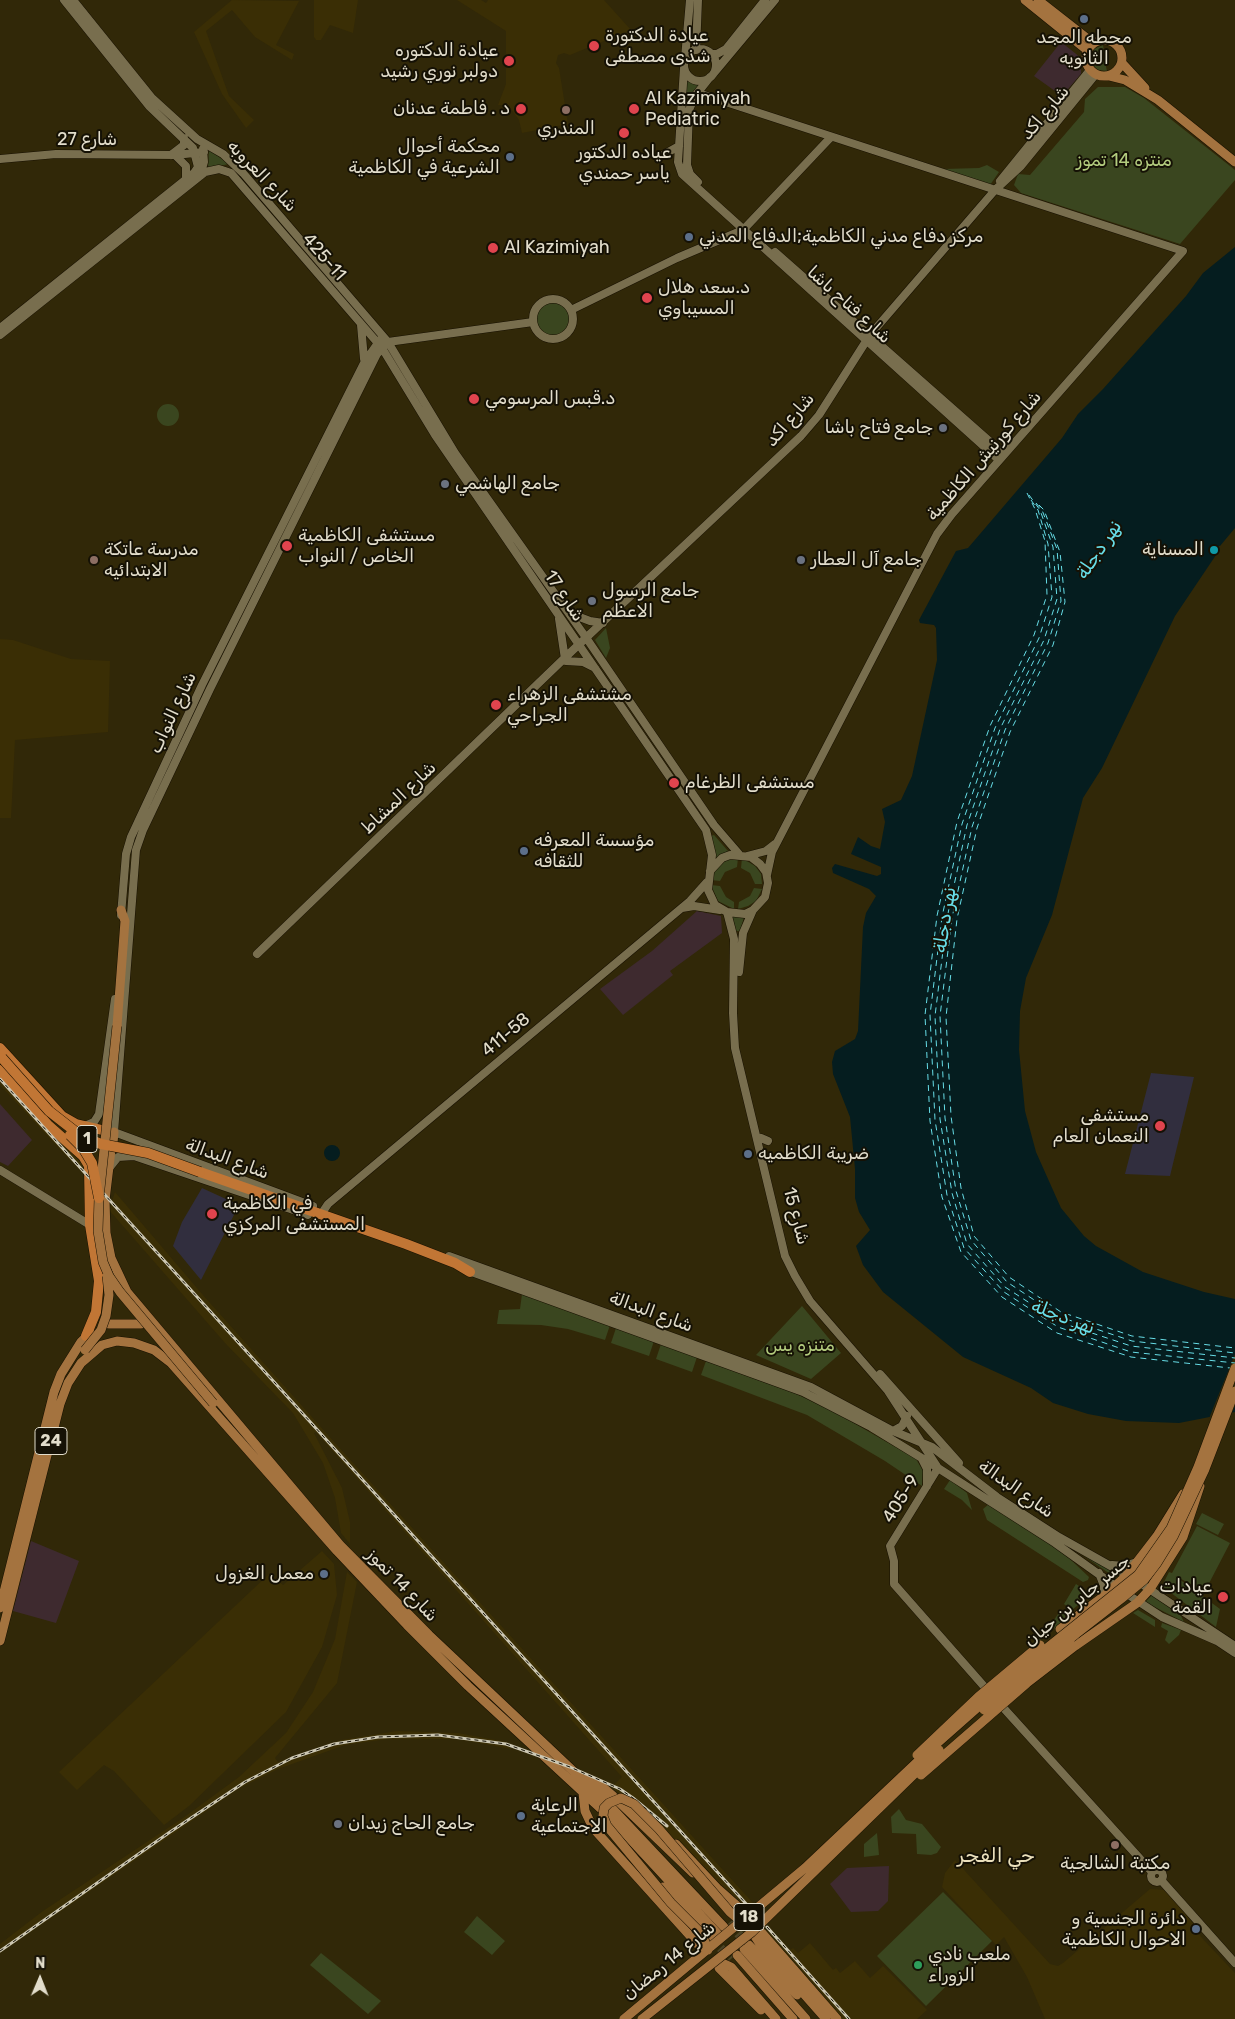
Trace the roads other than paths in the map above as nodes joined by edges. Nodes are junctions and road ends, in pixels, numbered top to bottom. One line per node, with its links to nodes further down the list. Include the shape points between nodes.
1 (64, 0): 22 (street, شارع العروبه, via 149,106)
2 (73, 0): 22 (street, شارع العروبه, via 152,98)
3 (690, 0): 9 (street)
4 (698, 0): 9 (street)
5 (775, 0): 8 (street)
6 (1025, 0): 10 (main road)
7 (1038, 0): 10 (main road)
8 (765, 4): 12 (street, via 726,49); 17 (street)
9 (692, 28): 11 (street); 13 (street)
10 (1090, 46): 14 (main road, via 1103,40 1114,42 1122,52); 16 (main road, via 1086,62)
11 (696, 50): 12 (street); 13 (street)
12 (710, 54): 17 (street, via 716,64)
13 (685, 58): 15 (street)
14 (1122, 63): 18 (main road); 20 (main road)
15 (684, 68): 17 (street, via 695,79 704,80); 23 (street)
16 (1093, 72): 18 (main road); 31 (street, شارع اكد); 33 (street, شارع اكد)
17 (712, 75): 19 (street)
18 (1109, 76): 20 (main road, via 1125,80)
19 (698, 93): 21 (street); 29 (street, via 689,110)
20 (1158, 100): 28 (main road)
21 (831, 137): 33 (street); 35 (street)
22 (190, 139): 24 (street, شارع العروبه); 25 (street); 42 (street, شارع العروبه, via 223,154 243,173)
23 (679, 146): 26 (street); 29 (street)
24 (198, 151): 25 (street, شارع 27); 30 (street, شارع العروبه)
25 (173, 155): 27 (street, شارع 27, via 56,154); 32 (street, via 184,163)
26 (663, 155)
27 (0, 159)
28 (1235, 162)
29 (684, 170): 35 (street, شارع فتاح باشا)
30 (198, 173): 32 (street); 38 (street, 425-11, via 213,169 231,173); 40 (street, 425-11, via 170,202)
31 (1009, 177): 33 (street, شارع اكد); 34 (street)
32 (186, 180): 39 (street)
33 (994, 190): 34 (street); 41 (street, شارع اكد)
34 (1012, 196): 44 (street, شارع كورنيش الكاظمية, via 1183,251)
35 (744, 228): 36 (street); 41 (street, شارع فتاح باشا)
36 (571, 310): 37 (street, via 563,302 546,300 535,311); 37 (street, via 571,328 556,339 541,335)
37 (533, 322): 42 (street)
38 (361, 324): 42 (street, 425-11); 43 (street)
39 (0, 328)
40 (0, 335)
41 (868, 338): 44 (street, شارع فتاح باشا); 47 (street, شارع اكد, via 819,415 801,436)
42 (382, 342): 43 (street, شارع النواب); 45 (street, شارع 17); 46 (street, شارع 17, via 435,435); 55 (street, شارع النواب, via 214,680 143,830)
43 (364, 362): 53 (street, شارع النواب, via 202,685)
44 (1002, 457): 52 (street, شارع كورنيش الكاظمية, via 937,534)
45 (566, 611): 47 (street); 48 (street, شارع 17)
46 (558, 614): 49 (street, شارع 17); 50 (street)
47 (603, 623): 48 (street, شارع اكد)
48 (587, 639): 49 (street, شارع اكد); 54 (street, شارع 17, via 722,837)
49 (580, 646): 50 (street, شارع المشاط); 51 (street, شارع 17)
50 (564, 661): 51 (street, via 583,662); 63 (street, شارع المشاط)
51 (597, 670): 56 (street, شارع 17, via 706,830 712,855)
52 (778, 841): 54 (street, via 766,851); 57 (street, شارع كورنيش الكاظمية, via 768,864)
53 (126, 854): 55 (street); 60 (street, شارع النواب)
54 (743, 855): 56 (street, via 722,858); 57 (street, via 760,864)
55 (135, 856): 68 (street, شارع النواب)
56 (710, 871): 58 (street)
57 (767, 877): 61 (street, via 765,897)
58 (707, 882): 59 (street, 411-58); 62 (street, via 711,898)
59 (680, 909): 62 (street, via 694,906); 73 (street, 411-58)
60 (122, 910): 68 (street, شارع النواب); 72 (main road, bridge, via 125,925 117,1026)
61 (753, 910): 62 (street, via 736,914); 84 (street, شارع 15, via 745,926 741,946 740,1050 764,1139 783,1233 795,1265 819,1304)
62 (724, 911): 84 (street, شارع 15, via 734,938 735,1048 765,1192 795,1276 816,1309)
63 (257, 954)
64 (0, 1048): 68 (highway, 1, via 62,1116 76,1124)
65 (0, 1056): 76 (highway, 1, bridge, via 56,1118 86,1138 156,1156 338,1220 454,1263)
66 (0, 1063): 72 (highway, bridge, via 48,1117 83,1148 94,1171)
67 (0, 1070): 74 (highway, via 48,1125 87,1161 90,1171)
68 (103, 1125): 69 (street, شارع البدالة); 69 (street, via 120,1129); 71 (main road, via 111,1150)
69 (133, 1138): 73 (street, شارع البدالة, via 171,1155)
70 (0, 1170): 74 (street)
71 (109, 1170): 76 (street, شارع البدالة, via 118,1157 134,1156); 83 (main road, via 105,1200 108,1246 115,1270 127,1292)
72 (99, 1198): 75 (main road, bridge, via 99,1238)
73 (324, 1210): 77 (street, شارع البدالة)
74 (90, 1224): 82 (highway, via 99,1292)
75 (105, 1268): 85 (main road, bridge, via 109,1295 106,1316); 100 (main road, bridge, via 129,1304 268,1466)
76 (470, 1272): 78 (street, شارع البدالة)
77 (611, 1313): 78 (street); 92 (street, شارع البدالة, via 800,1382)
78 (608, 1321): 94 (street, شارع البدالة, via 798,1390 853,1417)
79 (110, 1324): 80 (main road)
80 (140, 1324)
81 (153, 1328): 83 (main road)
82 (94, 1333): 85 (main road, via 100,1343); 98 (main road, 24, via 57,1384)
83 (160, 1334): 87 (main road, شارع 14 تموز)
84 (855, 1350): 89 (street, شارع 15)
85 (90, 1351): 88 (main road, شارع 14 تموز, via 107,1343 122,1341 148,1347 172,1362); 98 (main road, via 62,1385); 111 (main road, 24, via 71,1378 60,1404)
86 (1235, 1368): 96 (main road, جسر جابر بن حيان, bridge)
87 (194, 1374): 88 (main road); 117 (main road, شارع 14 تموز, via 364,1569)
88 (187, 1380): 100 (main road, شارع 14 تموز)
89 (886, 1384): 91 (street, شارع 15); 97 (street, شارع 15)
90 (1235, 1391): 96 (main road, جسر جابر بن حيان, bridge)
91 (907, 1416): 92 (street, via 902,1426); 93 (street, شارع 15)
92 (893, 1431): 93 (street, شارع البدالة)
93 (920, 1442): 95 (street, شارع 15); 97 (street, شارع البدالة)
94 (921, 1458): 95 (street, شارع البدالة); 99 (street)
95 (938, 1468): 99 (street, 405-9); 103 (street, شارع البدالة)
96 (1201, 1468): 101 (main road, bridge); 106 (main road, bridge, via 1190,1522 1178,1546); 119 (main road, جسر جابر بن حيان, bridge, via 1168,1534 1138,1575 1026,1664)
97 (966, 1472): 102 (street, شارع البدالة, via 1004,1502)
98 (32, 1482): 110 (main road, 24)
99 (927, 1486): 114 (street, 405-9, via 890,1546 894,1584)
100 (280, 1487): 116 (main road, شارع 14 تموز, via 407,1625)
101 (1140, 1559): 102 (street, via 1124,1566); 104 (main road)
102 (1106, 1564): 104 (street, شارع البدالة)
103 (1097, 1572): 105 (street, شارع البدالة); 107 (street, via 1104,1586)
104 (1129, 1576): 105 (main road)
105 (1117, 1587): 107 (main road)
106 (1147, 1587): 109 (main road); 112 (street)
107 (1104, 1596): 119 (main road, bridge, via 1060,1629 935,1736)
108 (1130, 1596): 109 (street)
109 (1138, 1603): 113 (street); 119 (main road, bridge, via 1027,1683)
110 (0, 1608)
111 (0, 1641)
112 (1235, 1646)
113 (1235, 1653)
114 (989, 1692)
115 (999, 1703): 129 (street, via 1152,1872 1153,1880 1161,1880)
116 (583, 1793): 117 (main road, شارع 14 تموز); 118 (main road)
117 (609, 1805): 120 (main road); 122 (main road, شارع 14 تموز, via 714,1935); 125 (main road, شارع 14 تموز)
118 (585, 1811): 121 (main road); 127 (main road, via 593,1828)
119 (870, 1812): 124 (main road, شارع 14 رمضان / 18, bridge); 126 (main road, شارع 14 رمضان / 18, bridge)
120 (670, 1846): 121 (main road, bridge, via 631,1802 621,1798 611,1801 604,1808 605,1823); 123 (main road, via 679,1846); 124 (main road, bridge)
121 (636, 1864): 122 (main road, bridge)
122 (669, 1896): 127 (main road, bridge, via 704,1936)
123 (743, 1911)
124 (743, 1922): 127 (main road, شارع 14 رمضان / 18, bridge)
125 (727, 1925)
126 (757, 1932): 130 (main road, شارع 14 رمضان / 18, bridge); 131 (main road, via 760,1944); 140 (main road)
127 (705, 1949): 133 (main road, شارع 14 رمضان / 18, bridge)
128 (734, 1957): 135 (main road)
129 (1235, 1963)
130 (718, 1964): 132 (main road, via 731,1968); 134 (main road, شارع 14 رمضان / 18, bridge)
131 (802, 1991): 138 (main road); 139 (main road)
132 (774, 2018)
133 (624, 2019)
134 (642, 2019)
135 (793, 2019)
136 (806, 2019): 137 (main road, via 746,1947)
137 (820, 2019)
138 (826, 2019)
139 (832, 2019)
140 (837, 2019)

